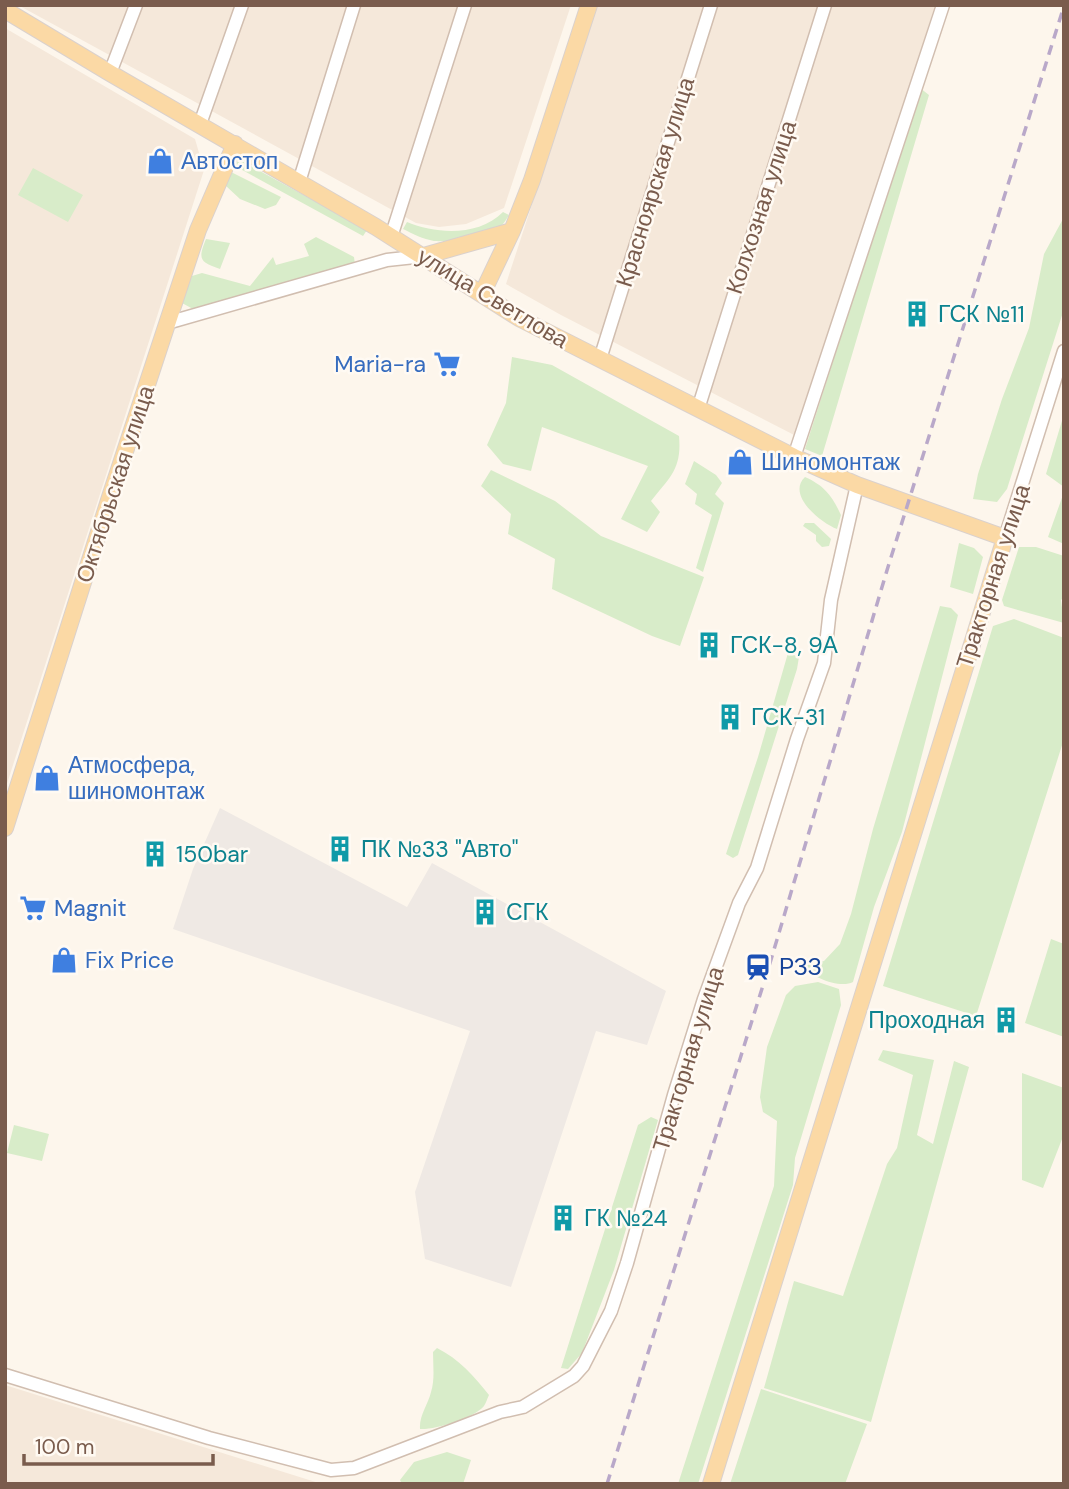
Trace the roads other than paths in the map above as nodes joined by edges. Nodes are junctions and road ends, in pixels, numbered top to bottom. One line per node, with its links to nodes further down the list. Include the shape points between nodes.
1 (136, 5): 10 (street)
2 (242, 5): 11 (street)
3 (354, 5): 13 (street)
4 (465, 5): 15 (street)
5 (589, 5): 14 (main road)
6 (711, 5): 20 (street, Красноярская улица)
7 (825, 5): 21 (street, Колхозная улица)
8 (943, 5): 22 (street)
9 (5, 10): 10 (main road, улица Светлова)
10 (110, 74): 11 (main road, улица Светлова)
11 (200, 124): 12 (main road, улица Светлова)
12 (234, 144): 13 (main road, улица Светлова); 18 (main road, Октябрьская улица, via 201,221)
13 (299, 182): 15 (main road, улица Светлова)
14 (512, 231): 16 (main road); 17 (main road)
15 (391, 237): 16 (main road, улица Светлова)
16 (424, 256): 17 (main road, улица Светлова); 18 (street, via 387,260)
17 (482, 294): 20 (main road, улица Светлова)
18 (167, 323): 25 (main road, Октябрьская улица)
19 (1064, 351): 24 (street, Тракторная улица)
20 (600, 359): 21 (main road, улица Светлова)
21 (698, 409): 22 (main road, улица Светлова)
22 (794, 457): 23 (main road, улица Светлова)
23 (857, 485): 24 (main road, улица Светлова); 26 (street, Тракторная улица, via 831,600 824,663 757,868 704,999 611,1311 574,1376 523,1407 354,1468 331,1470)
24 (1005, 538): 27 (main road, Тракторная улица)
25 (5, 828)
26 (5, 1375)
27 (711, 1484)

